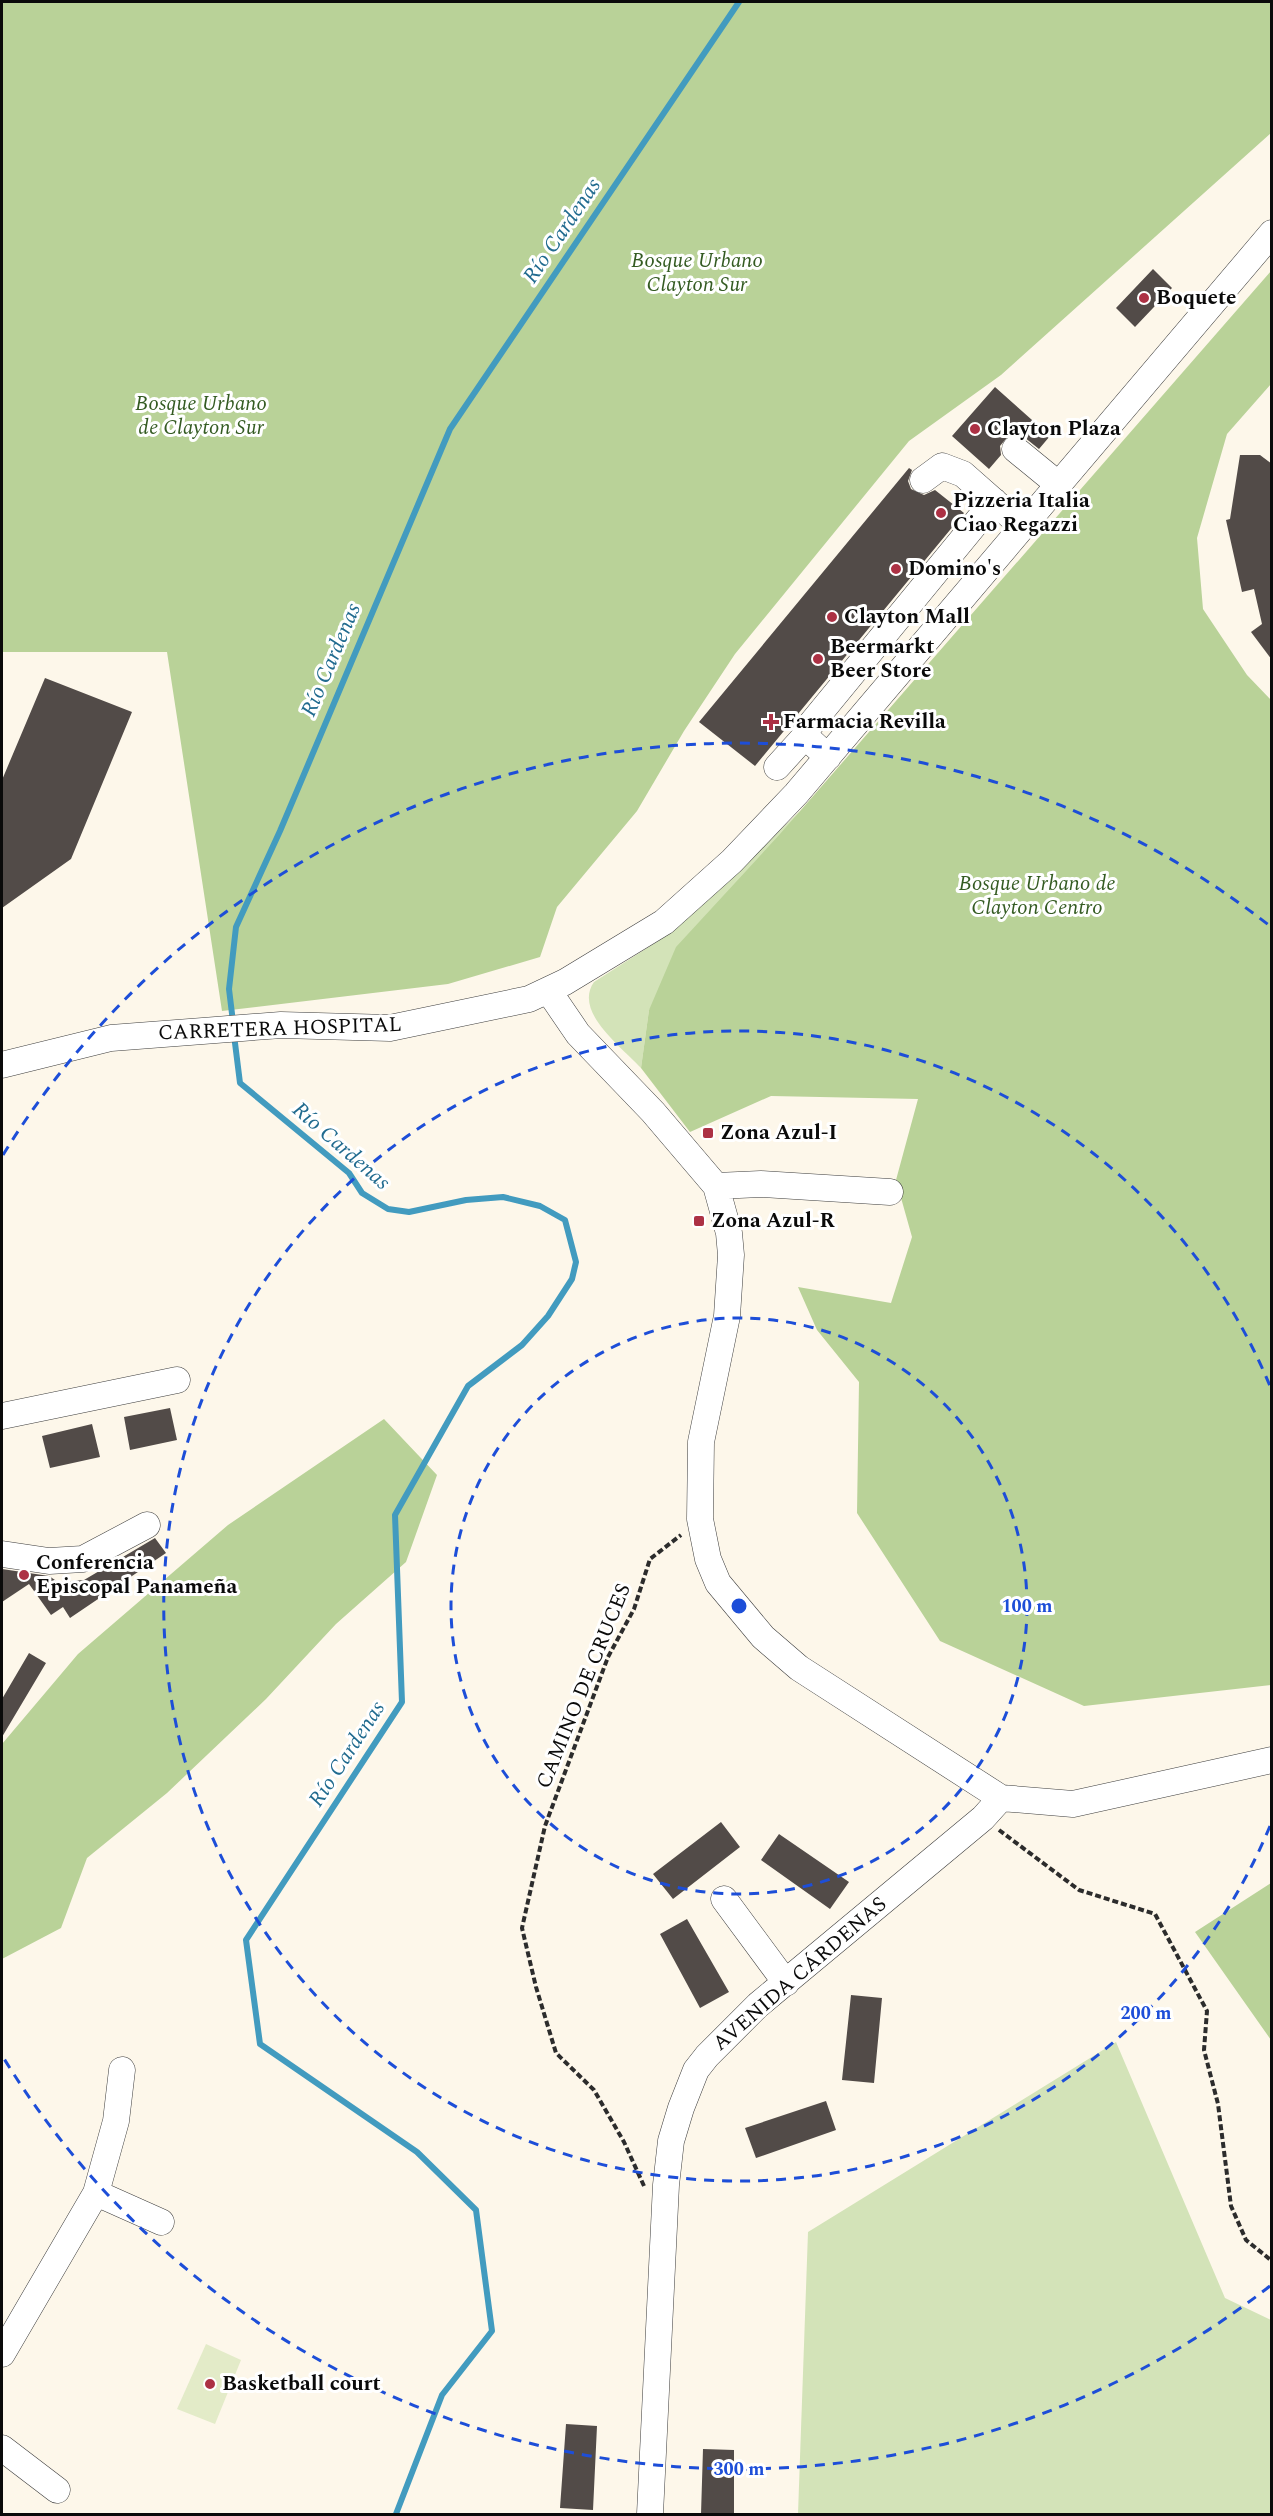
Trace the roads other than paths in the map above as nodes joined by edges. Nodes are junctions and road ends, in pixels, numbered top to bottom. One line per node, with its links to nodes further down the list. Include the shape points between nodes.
1 (1272, 233): 4 (street, CARRETERA HOSPITAL)
2 (1016, 449): 4 (street)
3 (923, 480): 5 (street, via 934,470 949,467)
4 (1059, 484): 6 (street, CARRETERA HOSPITAL)
5 (994, 501): 6 (street); 7 (street)
6 (1023, 527): 8 (street, CARRETERA HOSPITAL)
7 (806, 735): 8 (street); 9 (street)
8 (828, 757): 10 (street, CARRETERA HOSPITAL, via 703,889 664,922)
9 (777, 767)
10 (589, 968): 11 (street, CARRETERA HOSPITAL); 13 (street, via 575,995)
11 (548, 990): 12 (street, CARRETERA HOSPITAL); 13 (street)
12 (505, 1006): 13 (street, via 546,1014); 14 (street, CARRETERA HOSPITAL, via 390,1028 281,1025 153,1033 91,1041)
13 (578, 1034): 15 (street, via 653,1112)
14 (2, 1065)
15 (716, 1186): 16 (street, via 761,1184); 22 (street, via 731,1255 727,1316 701,1442 699,1497 704,1539 718,1583 784,1656)
16 (890, 1192)
17 (177, 1380): 18 (street)
18 (2, 1416)
19 (147, 1525): 20 (street, via 83,1559 49,1561)
20 (2, 1554)
21 (1272, 1760): 22 (street, via 1073,1804)
22 (1001, 1798): 24 (street, AVENIDA CÁRDENAS, via 983,1818)
23 (724, 1899): 24 (street)
24 (786, 1983): 31 (street, AVENIDA CÁRDENAS, via 744,2019 696,2070 671,2141 662,2227)
25 (122, 2070): 26 (street, via 116,2121)
26 (96, 2193): 27 (street); 28 (street)
27 (160, 2222)
28 (2, 2354)
29 (2, 2448): 30 (street)
30 (57, 2490)
31 (650, 2514)

